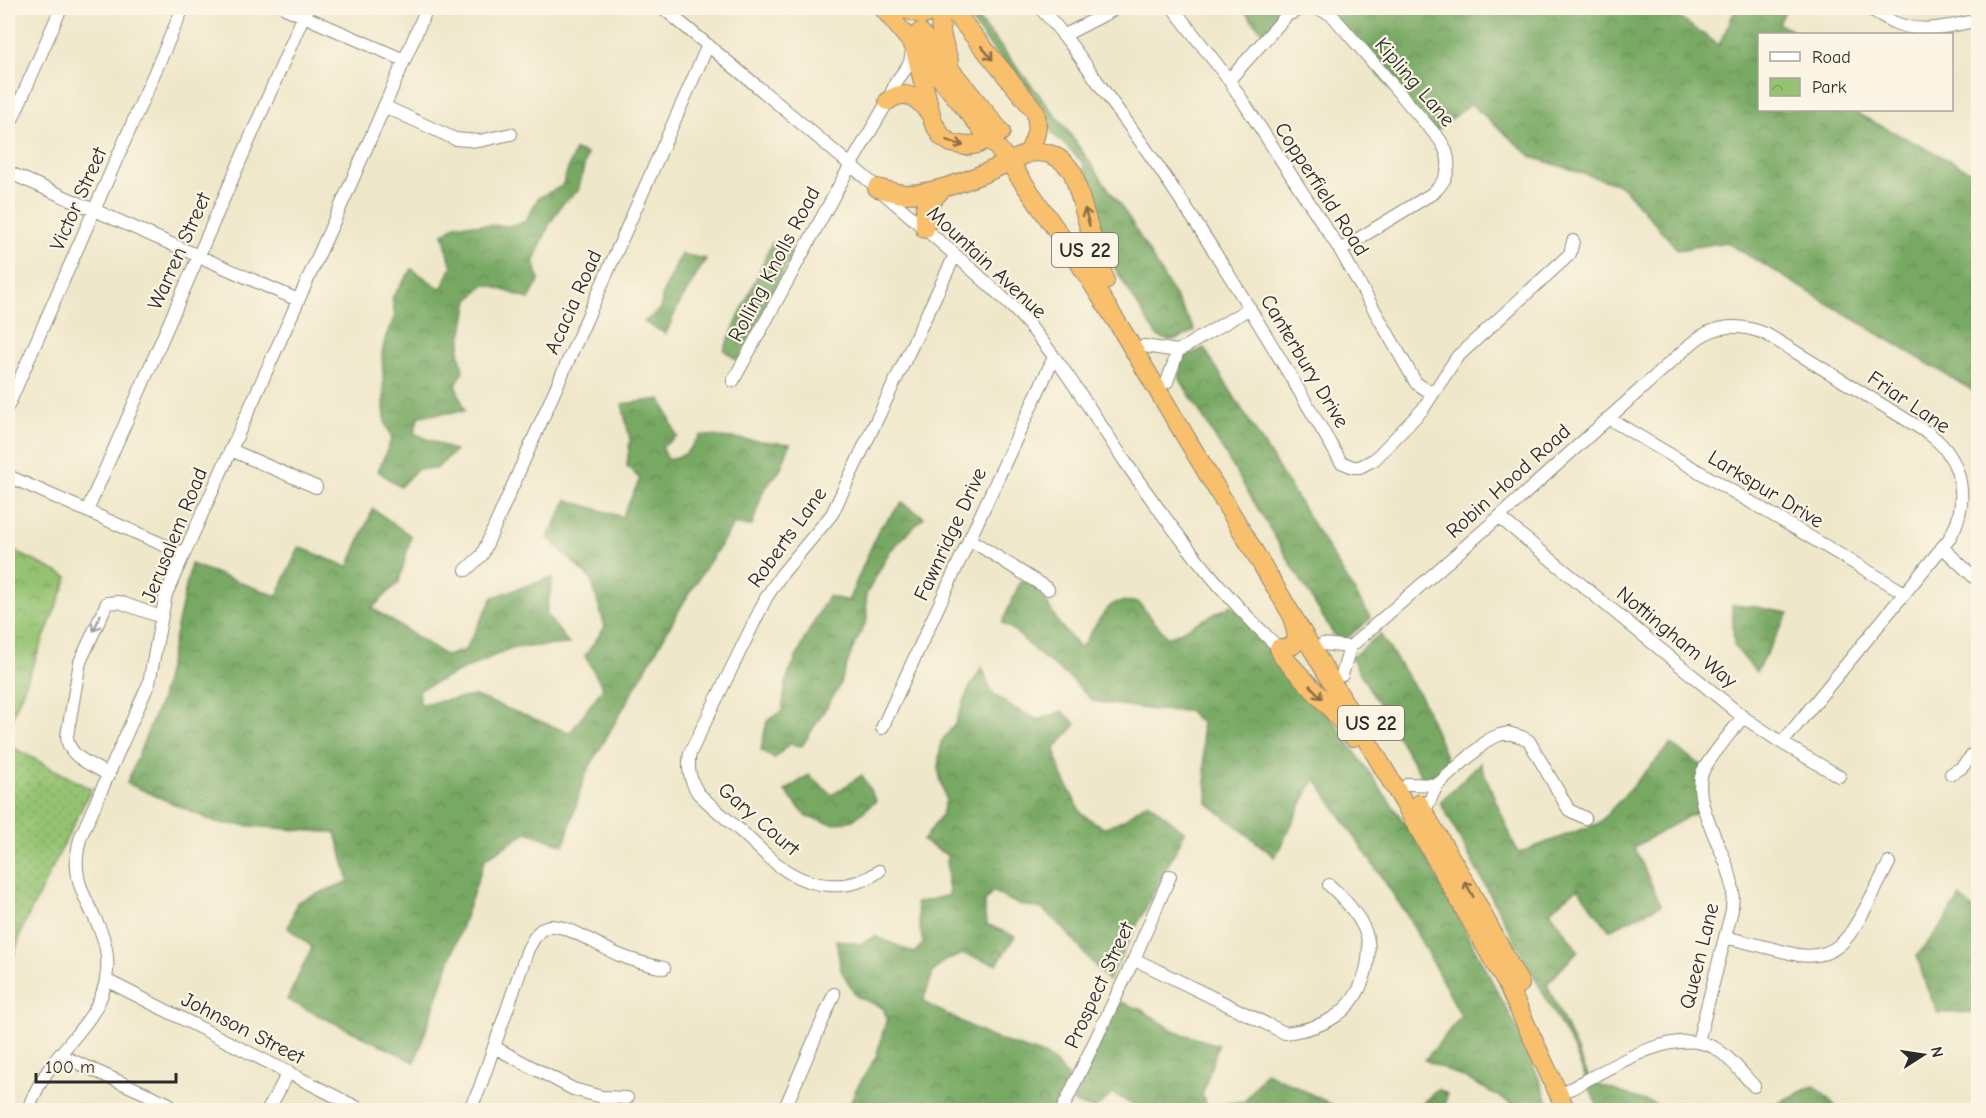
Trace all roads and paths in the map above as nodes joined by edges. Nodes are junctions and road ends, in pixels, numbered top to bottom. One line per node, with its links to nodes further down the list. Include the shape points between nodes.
1 (61, 8): 27 (street)
2 (183, 8): 34 (street, Victor Street)
3 (285, 8): 15 (street)
4 (427, 8): 20 (street, Jerusalem Road)
5 (663, 8): 19 (street, Mountain Avenue)
6 (894, 8): 7 (highway, via 924,15); 18 (highway, US 22); 21 (highway, US 22)
7 (941, 8): 21 (highway, via 940,33)
8 (951, 8): 29 (highway, one-way to 29, via 1035,111 1037,131)
9 (1040, 8): 17 (street, Canterbury Drive)
10 (1117, 8): 17 (street)
11 (1173, 8): 22 (street, Copperfield Road)
12 (1302, 8): 22 (street, via 1287,15)
13 (1317, 8): 37 (street, Kipling Lane, via 1340,24 1440,140 1449,158 1445,179 1433,193)
14 (1868, 8): 16 (street, via 1893,22 1919,29)
15 (306, 12): 20 (street); 39 (street, Warren Street)
16 (1978, 20)
17 (1063, 36): 42 (street, Canterbury Drive, via 1159,166)
18 (913, 42): 23 (street, Rolling Knolls Road, via 910,63); 25 (highway); 26 (highway, US 22)
19 (708, 45): 30 (street, Mountain Avenue); 60 (street, Acacia Road, via 482,555)
20 (404, 60): 24 (street, Jerusalem Road)
21 (951, 69): 26 (highway, US 22)
22 (1228, 80): 37 (street, Copperfield Road)
23 (888, 101): 25 (highway, via 897,95 912,96); 30 (street, Rolling Knolls Road)
24 (384, 106): 28 (street, via 455,139 479,141); 41 (street, Jerusalem Road)
25 (932, 117): 26 (highway, one-way to 26, via 938,133 958,145 978,144)
26 (990, 128): 29 (highway, US 22)
27 (8, 129)
28 (511, 134)
29 (1019, 157): 33 (highway); 40 (highway, US 22); 40 (highway, one-way to 29, via 1073,173 1066,163 1040,151); 64 (highway, US 22)
30 (850, 166): 32 (street, Mountain Avenue); 47 (street, Rolling Knolls Road)
31 (8, 172): 34 (street)
32 (877, 188): 33 (highway, via 901,194); 35 (street, Mountain Avenue)
33 (941, 189): 35 (highway, via 928,202)
34 (94, 210): 39 (street); 50 (street, Victor Street)
35 (925, 230): 38 (street, Mountain Avenue)
36 (1573, 241): 49 (street, Canterbury Drive, via 1570,254 1457,357)
37 (1340, 250): 49 (street, Copperfield Road, via 1416,383)
38 (955, 255): 46 (street, Mountain Avenue, via 1020,315); 76 (street, Roberts Lane, via 832,514 766,597 690,753)
39 (198, 256): 41 (street); 55 (street, Warren Street)
40 (1105, 281): 44 (highway, US 22)
41 (298, 300): 52 (street, Jerusalem Road)
42 (1250, 308): 45 (street); 49 (street, Canterbury Drive, via 1346,465 1360,467 1375,459 1410,425)
43 (1692, 343): 51 (street, Robin Hood Road); 58 (street, Friar Lane, via 1714,330 1734,326 1754,329 1934,437 1954,462 1962,493 1957,524)
44 (1144, 346): 45 (street); 48 (highway, US 22)
45 (1178, 351): 48 (street)
46 (1054, 357): 57 (street, Fawnridge Drive); 68 (street, Mountain Avenue, via 1189,550)
47 (733, 381)
48 (1167, 382): 66 (highway, US 22)
49 (1433, 394)
50 (8, 406)
51 (1608, 418): 56 (street, Robin Hood Road); 63 (street, Larkspur Drive)
52 (231, 450): 54 (street); 59 (street, Jerusalem Road)
53 (8, 476): 55 (street)
54 (316, 488)
55 (87, 511): 59 (street)
56 (1498, 517): 67 (street, Robin Hood Road); 70 (street, Nottingham Way)
57 (969, 539): 62 (street); 71 (street, Fawnridge Drive)
58 (1942, 547): 61 (street); 63 (street, Friar Lane)
59 (184, 554): 65 (street, Jerusalem Road, via 166,594)
60 (466, 570)
61 (1978, 581)
62 (1048, 589)
63 (1905, 593): 72 (street, Friar Lane)
64 (1290, 613): 68 (highway, via 1296,640 1289,648); 80 (highway, US 22)
65 (161, 617): 75 (street, Jerusalem Road, via 149,683); 75 (street, one-way to 75, via 119,602 107,603 80,662 68,746 72,753)
66 (1323, 644): 67 (street); 69 (highway, US 22)
67 (1350, 647): 69 (street)
68 (1279, 648): 80 (highway, one-way to 80)
69 (1342, 675): 78 (highway, US 22)
70 (1743, 717): 72 (street, Nottingham Way); 87 (street, Queen Lane, via 1703,770 1700,783 1702,800 1733,891)
71 (882, 728)
72 (1782, 743): 77 (street, Nottingham Way)
73 (1978, 749): 74 (street)
74 (1951, 774)
75 (109, 775): 90 (street, Jerusalem Road, via 81,836 76,860 81,893 105,942)
76 (690, 776): 84 (street, Gary Court, via 706,801 798,877 827,885 848,885 870,879)
77 (1839, 776)
78 (1408, 784): 79 (street); 81 (highway, US 22)
79 (1437, 785): 81 (street); 82 (street, via 1488,740 1515,734 1535,749 1569,810)
80 (1406, 806): 106 (highway, US 22, via 1508,986)
81 (1424, 813): 97 (highway, US 22, one-way to 81, via 1509,961)
82 (1585, 819)
83 (1889, 863): 87 (street, via 1853,930 1828,952 1798,955)
84 (879, 871)
85 (1170, 876): 88 (street, Prospect Street)
86 (1329, 885): 88 (street, via 1345,898 1359,921 1368,940 1369,958 1353,1001 1320,1025 1285,1033)
87 (1725, 937): 92 (street, Queen Lane)
88 (1134, 959): 105 (street, Prospect Street)
89 (664, 968): 93 (street, via 641,964 564,928 540,930 528,949)
90 (106, 980): 94 (street, Jerusalem Road, via 96,1011); 95 (street, Johnson Street)
91 (834, 994): 104 (street)
92 (1698, 1042): 96 (street, via 1728,1058); 97 (street, via 1658,1045)
93 (494, 1047): 98 (street, via 573,1089 602,1097); 103 (street)
94 (60, 1055): 99 (street); 100 (street, Jerusalem Road, via 42,1079)
95 (289, 1072): 101 (street); 102 (street, Johnson Street)
96 (1754, 1086)
97 (1570, 1089): 107 (highway, US 22)
98 (627, 1098)
99 (169, 1104)
100 (28, 1110)
101 (268, 1110)
102 (362, 1110)
103 (469, 1110)
104 (784, 1110)
105 (1062, 1110)
106 (1566, 1110)
107 (1579, 1110)

